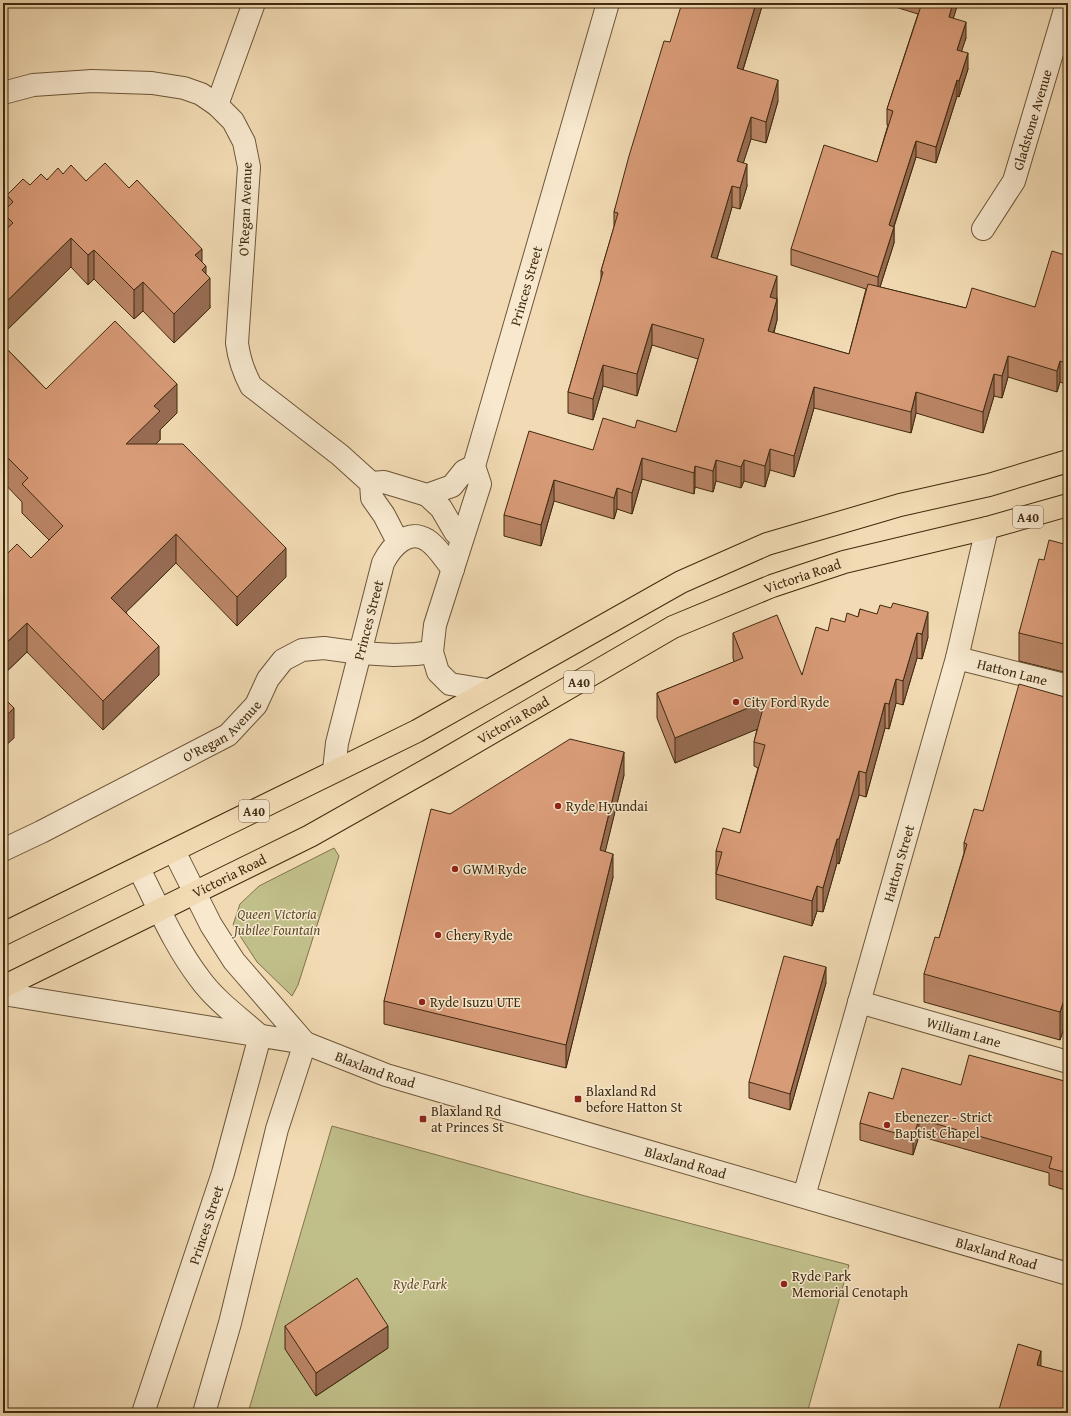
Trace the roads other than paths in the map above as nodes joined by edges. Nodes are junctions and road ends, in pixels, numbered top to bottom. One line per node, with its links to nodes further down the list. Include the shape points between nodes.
1 (608, 3): 8 (street, Princes Street)
2 (1067, 3): 6 (street, Gladstone Avenue, via 1014,181)
3 (252, 4): 5 (street)
4 (3, 93): 5 (street, O'Regan Avenue, via 33,85 92,81 152,83 184,88 201,94)
5 (217, 105): 9 (street, O'Regan Avenue, via 234,121 244,142 249,167 237,343 239,361 251,386 340,455)
6 (983, 229)
7 (1068, 461): 20 (highway, A40, via 989,485 900,505 767,544 681,582)
8 (474, 466): 10 (street, via 464,470 452,486); 13 (street, via 480,484)
9 (370, 484): 10 (street, via 384,482); 14 (street, O'Regan Avenue, via 372,498)
10 (427, 495): 13 (street, via 441,508)
11 (1068, 505): 12 (highway, Victoria Road / A40)
12 (987, 528): 18 (street, Hatton Street); 25 (highway, Victoria Road / A40, via 844,562 772,586 673,627 324,828)
13 (462, 539): 15 (street)
14 (398, 542): 15 (street, via 414,536 428,540); 17 (street, Princes Street, via 383,563)
15 (453, 569): 16 (street, via 435,625)
16 (432, 652): 17 (street, O'Regan Avenue); 20 (street, via 438,672 450,684)
17 (360, 653): 21 (street, Princes Street, via 337,743); 22 (street, O'Regan Avenue, via 324,648 302,650 283,660 268,679 256,705 228,735)
18 (957, 658): 19 (street, Hatton Lane); 30 (street, Hatton Street)
19 (1068, 686)
20 (488, 690): 21 (highway, A40, via 417,731)
21 (334, 770): 23 (highway, A40)
22 (3, 850)
23 (174, 851): 24 (highway, A40); 25 (street, Blaxland Road)
24 (138, 869): 26 (street); 27 (highway, A40)
25 (195, 893): 26 (highway, Victoria Road / A40); 32 (street, Blaxland Road, via 211,925 234,961)
26 (160, 911): 28 (highway, Victoria Road / A40); 31 (street, via 175,941 200,980 222,1004)
27 (3, 934)
28 (3, 987)
29 (3, 994): 31 (street, Blaxland Road)
30 (859, 1002): 33 (street, William Lane); 34 (street, Hatton Street)
31 (260, 1036): 32 (street, Blaxland Road); 36 (street, Princes Street, via 223,1172)
32 (305, 1043): 34 (street, Blaxland Road, via 386,1075); 37 (street, via 277,1129 230,1323)
33 (1068, 1062)
34 (804, 1196): 35 (street, Blaxland Road)
35 (1068, 1274)
36 (143, 1413)
37 (204, 1413)

